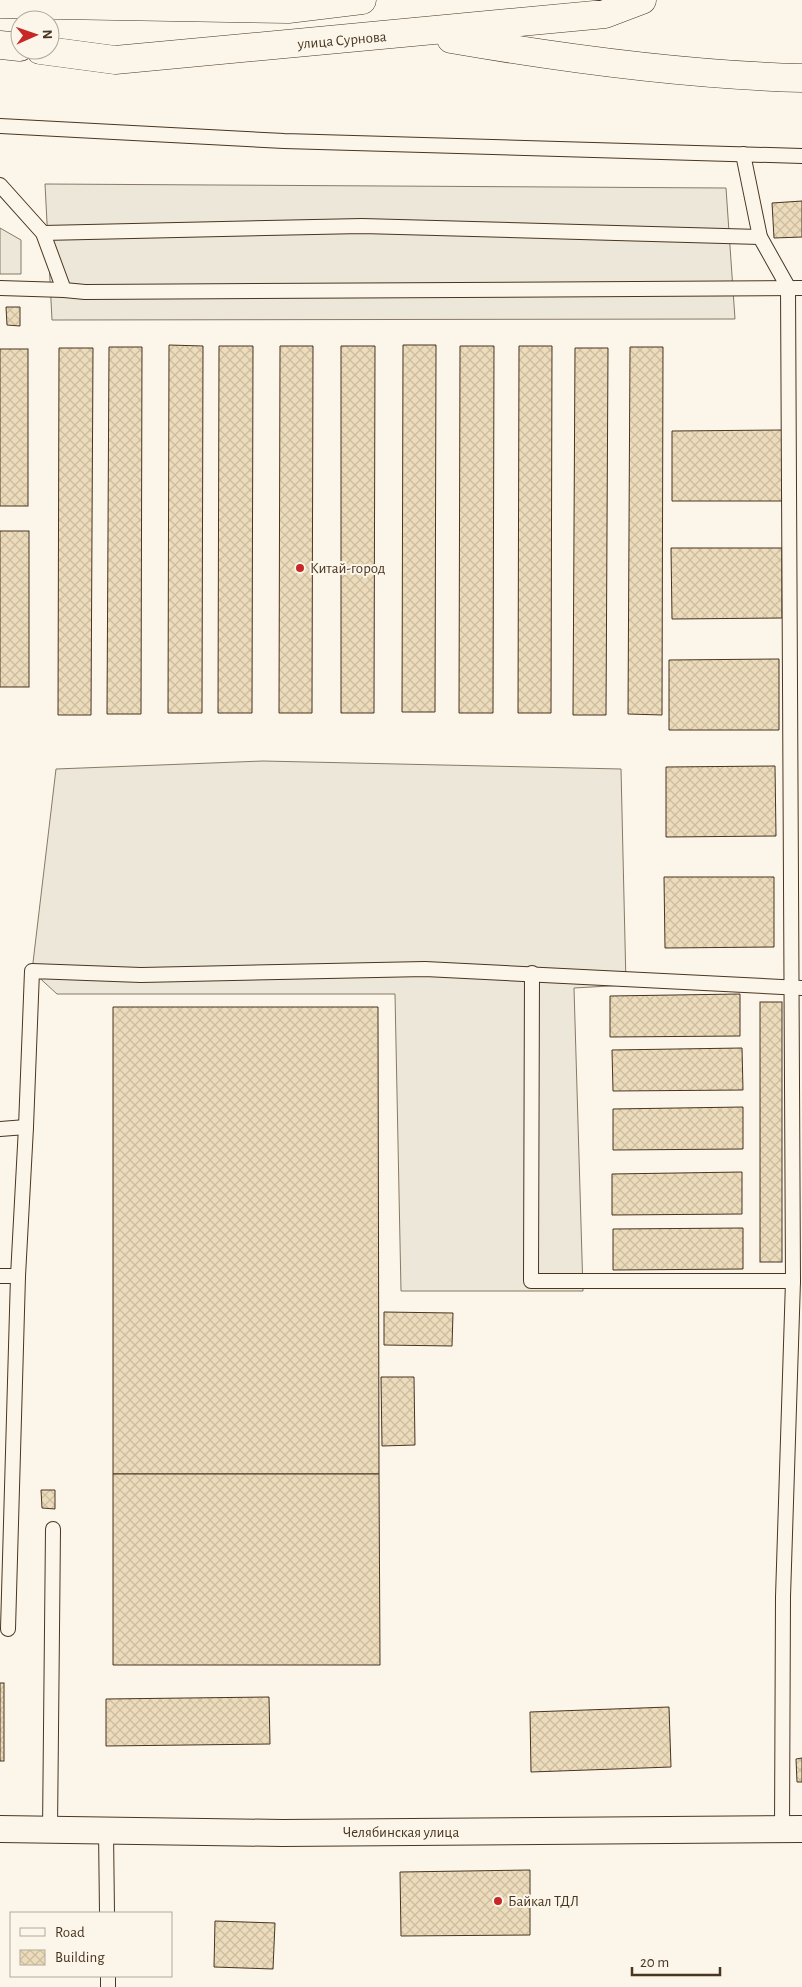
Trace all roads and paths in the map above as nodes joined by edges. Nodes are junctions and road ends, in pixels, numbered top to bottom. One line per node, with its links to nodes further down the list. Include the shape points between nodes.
1 (260, 0): 5 (main road)
2 (362, 0): 5 (main road)
3 (642, 0): 6 (main road, улица Сурнова, via 605,14)
4 (0, 4): 5 (main road)
5 (288, 9)
6 (415, 34): 7 (main road, улица Сурнова, via 115,60); 8 (main road, via 542,54 743,76)
7 (60, 53)
8 (802, 78)
9 (0, 126): 10 (lane, via 284,141)
10 (743, 154): 11 (lane); 14 (lane)
11 (802, 156)
12 (0, 185): 13 (lane)
13 (43, 233): 14 (lane, via 362,226); 17 (lane)
14 (760, 237): 16 (lane)
15 (0, 288): 17 (lane)
16 (795, 288): 17 (lane); 19 (lane)
17 (64, 290)
18 (532, 973): 19 (lane); 20 (lane, via 425,968 141,975 32,971); 24 (lane, via 531,1281)
19 (796, 987): 24 (lane)
20 (26, 1127): 21 (lane); 23 (lane)
21 (0, 1129)
22 (0, 1276): 23 (lane)
23 (18, 1276): 27 (lane)
24 (794, 1281): 25 (lane)
25 (797, 1340): 28 (lane, via 783,1597)
26 (54, 1529): 30 (lane)
27 (8, 1630)
28 (792, 1829): 31 (street, Челябинская улица, via 292,1833)
29 (0, 1830): 30 (street, Челябинская улица)
30 (50, 1830): 31 (street, Челябинская улица)
31 (106, 1831): 32 (lane)
32 (107, 1912)

